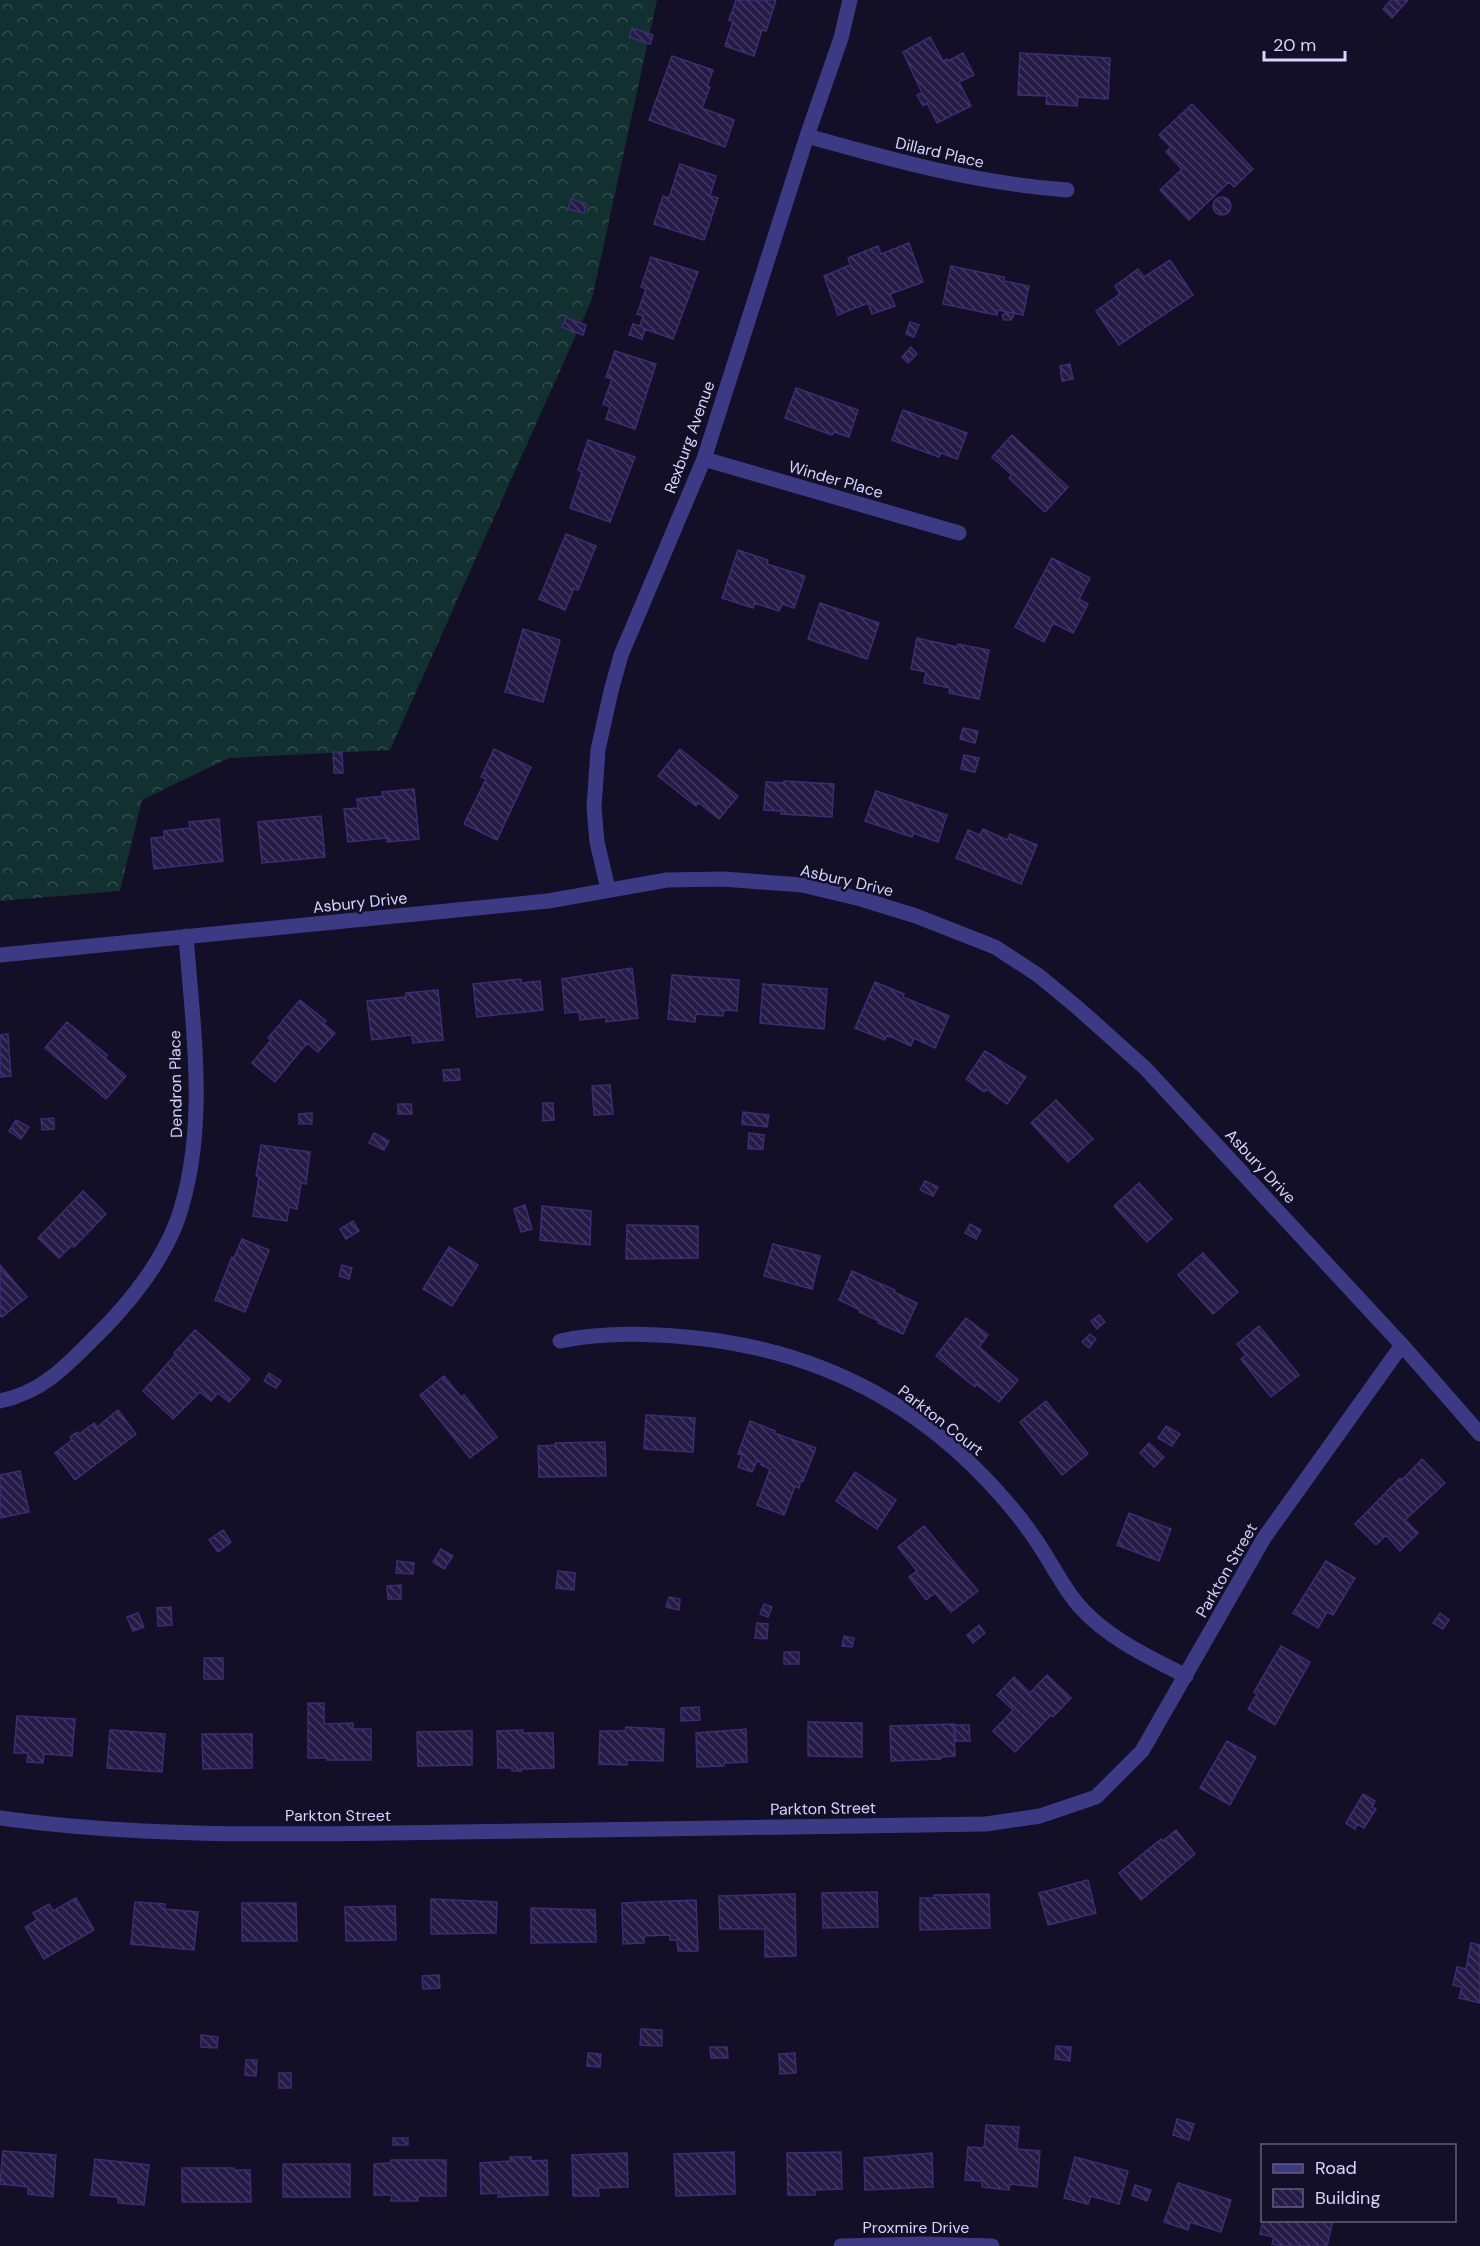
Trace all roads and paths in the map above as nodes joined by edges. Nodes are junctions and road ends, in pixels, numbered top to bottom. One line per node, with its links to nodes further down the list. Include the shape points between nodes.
1 (850, 0): 2 (street, Rexburg Avenue)
2 (807, 136): 3 (street, Dillard Place, via 973,179); 4 (street, Rexburg Avenue)
3 (1068, 190)
4 (704, 459): 5 (street, Winder Place); 6 (street, Rexburg Avenue, via 621,655 611,690 598,750 594,807)
5 (959, 533)
6 (608, 890): 7 (street, Asbury Drive, via 548,901); 10 (street, Asbury Drive, via 668,880 723,879 802,885 916,916 995,947 1038,975 1144,1068)
7 (186, 936): 8 (street, Asbury Drive); 11 (street, Dendron Place, via 195,1132 189,1180 176,1222 140,1287 64,1369 35,1388)
8 (0, 955)
9 (560, 1341): 13 (street, Parkton Court, via 620,1333 711,1339 782,1353 875,1391 921,1422 977,1470 1018,1517 1082,1609 1131,1647)
10 (1402, 1345): 12 (street, Asbury Drive); 13 (street, Parkton Street, via 1264,1538)
11 (0, 1401)
12 (1480, 1434)
13 (1186, 1676): 14 (street, Parkton Street, via 1142,1751 1096,1797 1040,1816 986,1824 321,1833 75,1828)
14 (0, 1818)
15 (841, 2246): 16 (street, Proxmire Drive)
16 (992, 2246)

